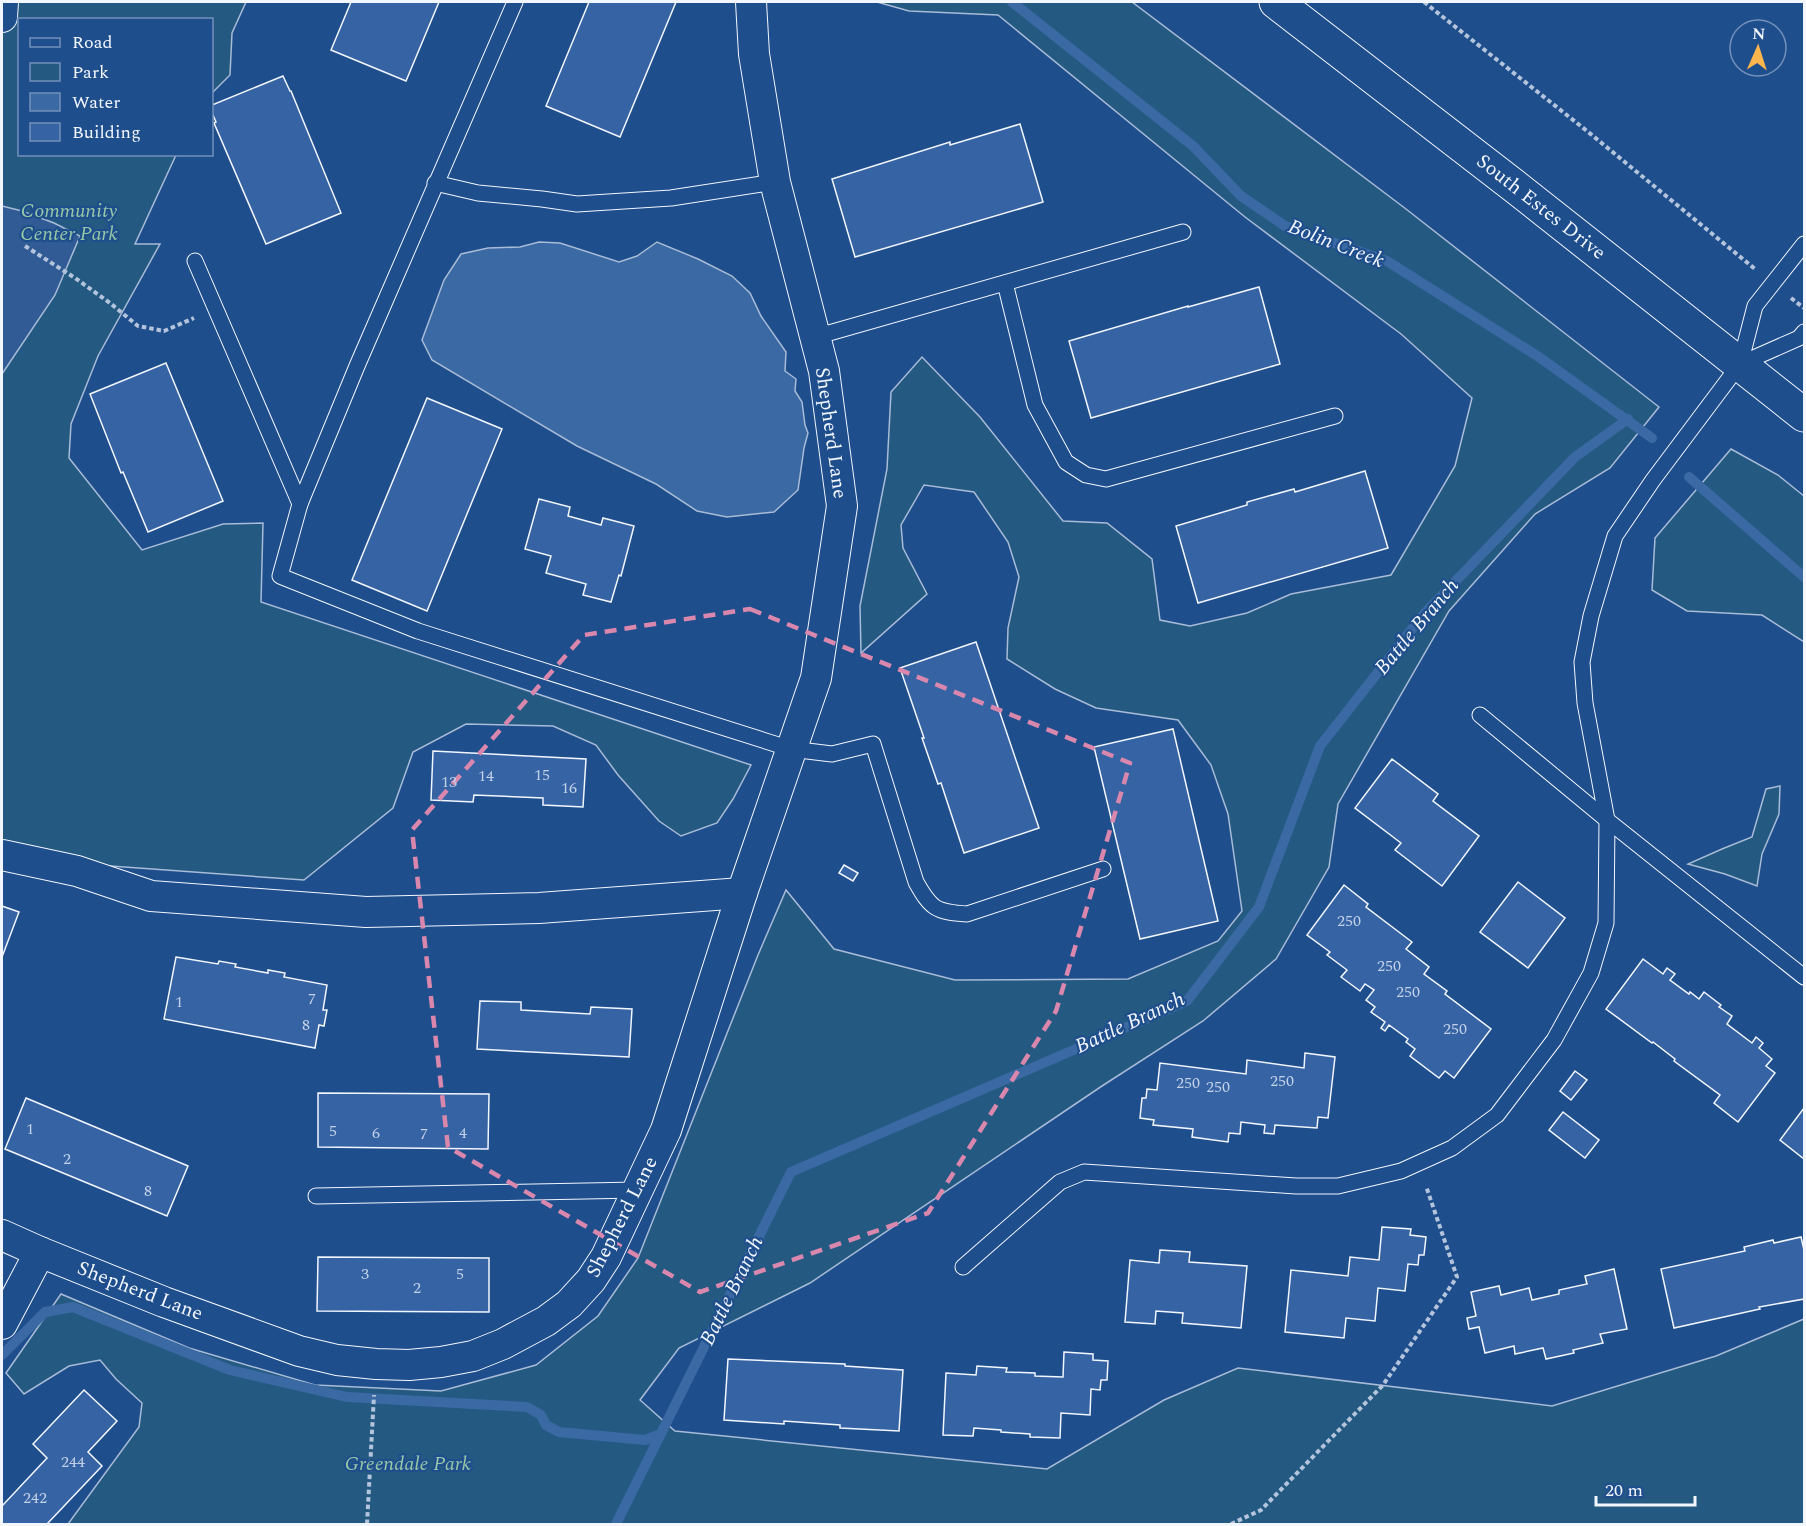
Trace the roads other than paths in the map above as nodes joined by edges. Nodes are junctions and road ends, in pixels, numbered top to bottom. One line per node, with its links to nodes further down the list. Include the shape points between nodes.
1 (3, 2): 5 (street)
2 (515, 2): 7 (lane)
3 (751, 2): 6 (street, Shepherd Lane, via 754,54)
4 (1276, 2): 14 (main road, South Estes Drive)
5 (2, 17)
6 (775, 182): 7 (lane, via 671,198 577,204 478,193); 13 (street, Shepherd Lane)
7 (435, 183): 17 (lane)
8 (1183, 232): 11 (lane)
9 (1804, 244): 14 (lane, via 1755,306)
10 (195, 261): 17 (lane)
11 (1005, 283): 13 (lane); 16 (lane, via 1035,405 1066,462 1086,475 1106,479)
12 (1804, 332): 14 (lane, via 1799,338)
13 (815, 337): 19 (street, Shepherd Lane, via 824,371 842,506 816,678)
14 (1740, 364): 15 (main road, South Estes Drive); 20 (lane, via 1615,536 1591,616 1582,662 1585,703)
15 (1804, 415)
16 (1335, 416)
17 (300, 504): 19 (lane, via 280,576 418,631)
18 (1480, 715): 20 (lane)
19 (791, 749): 22 (lane, via 832,754 873,744 916,882 928,903 948,913 967,914); 23 (street, Shepherd Lane)
20 (1607, 820): 24 (lane); 29 (lane, via 1606,923 1591,973 1554,1041 1497,1115 1452,1148 1401,1171 1338,1186 1084,1172 1060,1182)
21 (2, 855): 23 (street, via 77,871 151,896 366,912 539,908)
22 (1103, 869)
23 (742, 893): 25 (street, Shepherd Lane, via 666,1130)
24 (1804, 977)
25 (638, 1191): 26 (lane); 28 (street, Shepherd Lane, via 606,1257 569,1304 503,1344 473,1356 441,1362 376,1364 299,1351)
26 (316, 1196)
27 (2, 1235): 28 (street, Shepherd Lane)
28 (40, 1252): 30 (street)
29 (963, 1268)
30 (2, 1324)

